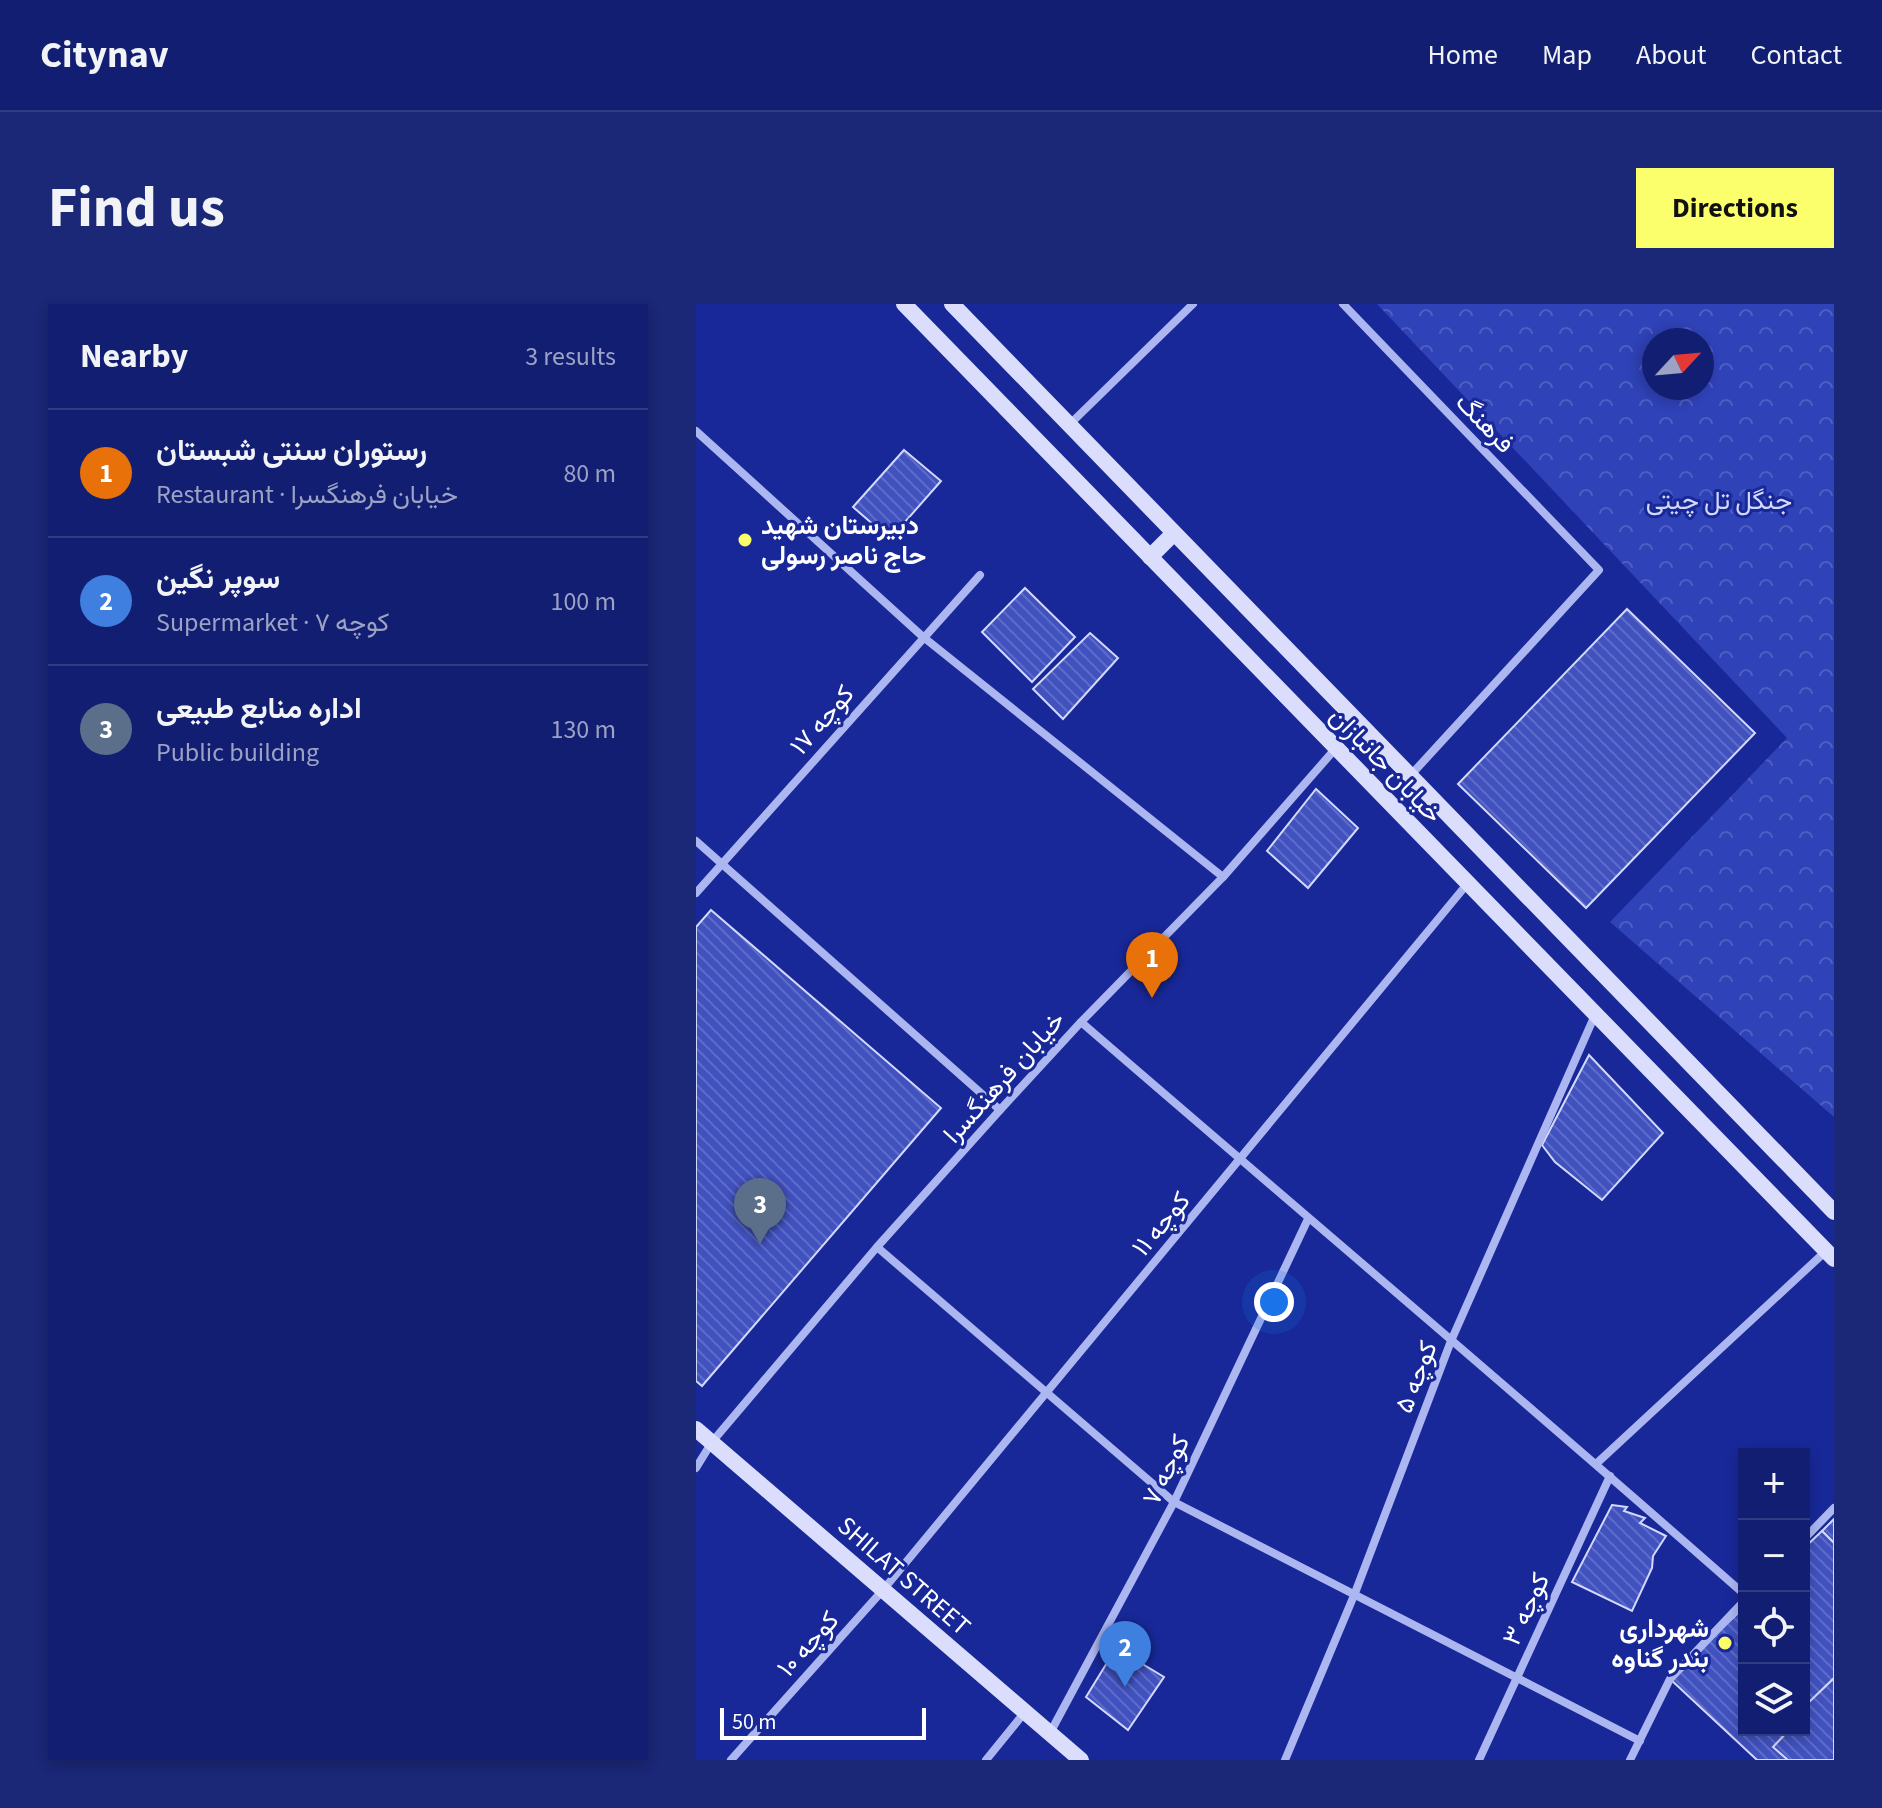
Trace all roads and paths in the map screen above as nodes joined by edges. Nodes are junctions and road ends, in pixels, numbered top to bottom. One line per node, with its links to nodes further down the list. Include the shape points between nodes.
1 (904, 304): 8 (main road, خیابان جانبازان)
2 (952, 304): 5 (main road, خیابان جانبازان)
3 (1193, 304): 5 (street)
4 (1343, 304): 12 (street, فرهنگ, via 1599,570)
5 (1069, 425): 7 (main road, خیابان جانبازان)
6 (696, 431): 10 (street)
7 (1173, 534): 8 (main road); 12 (main road, خیابان جانبازان)
8 (1150, 557): 11 (main road, خیابان جانبازان)
9 (980, 575): 10 (street, کوچه ۱۷)
10 (922, 636): 14 (street, کوچه ۱۷); 15 (street)
11 (1336, 748): 15 (street, خیابان فرهنگسرا); 16 (main road, خیابان جانبازان)
12 (1409, 777): 22 (main road, خیابان جانبازان)
13 (696, 841): 14 (street)
14 (722, 863): 17 (street, کوچه ۱۷); 20 (street)
15 (1223, 877): 19 (street, خیابان فرهنگسرا)
16 (1468, 883): 18 (main road, خیابان جانبازان); 21 (street, کوچه ۱۱)
17 (696, 893)
18 (1596, 1014): 25 (main road, خیابان جانبازان); 26 (street, کوچه ۵)
19 (1081, 1022): 20 (street, خیابان فرهنگسرا); 21 (street)
20 (1000, 1110): 24 (street, خیابان فرهنگسرا)
21 (1240, 1160): 23 (street); 27 (street, کوچه ۱۱)
22 (1834, 1212)
23 (1308, 1219): 26 (street); 33 (street, کوچه ۷)
24 (877, 1247): 27 (street); 29 (street, خیابان فرهنگسرا)
25 (1830, 1255): 30 (street)
26 (1451, 1341): 30 (street); 38 (street, کوچه ۵)
27 (1047, 1393): 33 (street); 36 (street, کوچه ۱۱)
28 (696, 1429): 29 (main road, SHILAT STREET)
29 (712, 1442): 31 (street, خیابان فرهنگسرا); 36 (main road, SHILAT STREET)
30 (1596, 1464): 32 (street)
31 (696, 1468)
32 (1610, 1476): 37 (street); 40 (street, کوچه ۳)
33 (1174, 1502): 38 (street); 42 (street, کوچه ۷)
34 (1834, 1508): 35 (street)
35 (1810, 1533)
36 (883, 1590): 41 (main road, SHILAT STREET); 44 (street, کوچه ۱۰)
37 (1742, 1592)
38 (1355, 1593): 40 (street); 47 (street, کوچه ۵)
39 (1738, 1607): 43 (street, via 1670,1679)
40 (1517, 1678): 43 (street); 48 (street, کوچه ۳)
41 (1025, 1712): 42 (main road, SHILAT STREET); 45 (street)
42 (1050, 1733): 46 (main road, SHILAT STREET)
43 (1640, 1741): 49 (street)
44 (731, 1760)
45 (986, 1760)
46 (1081, 1760)
47 (1285, 1760)
48 (1479, 1760)
49 (1630, 1760)

